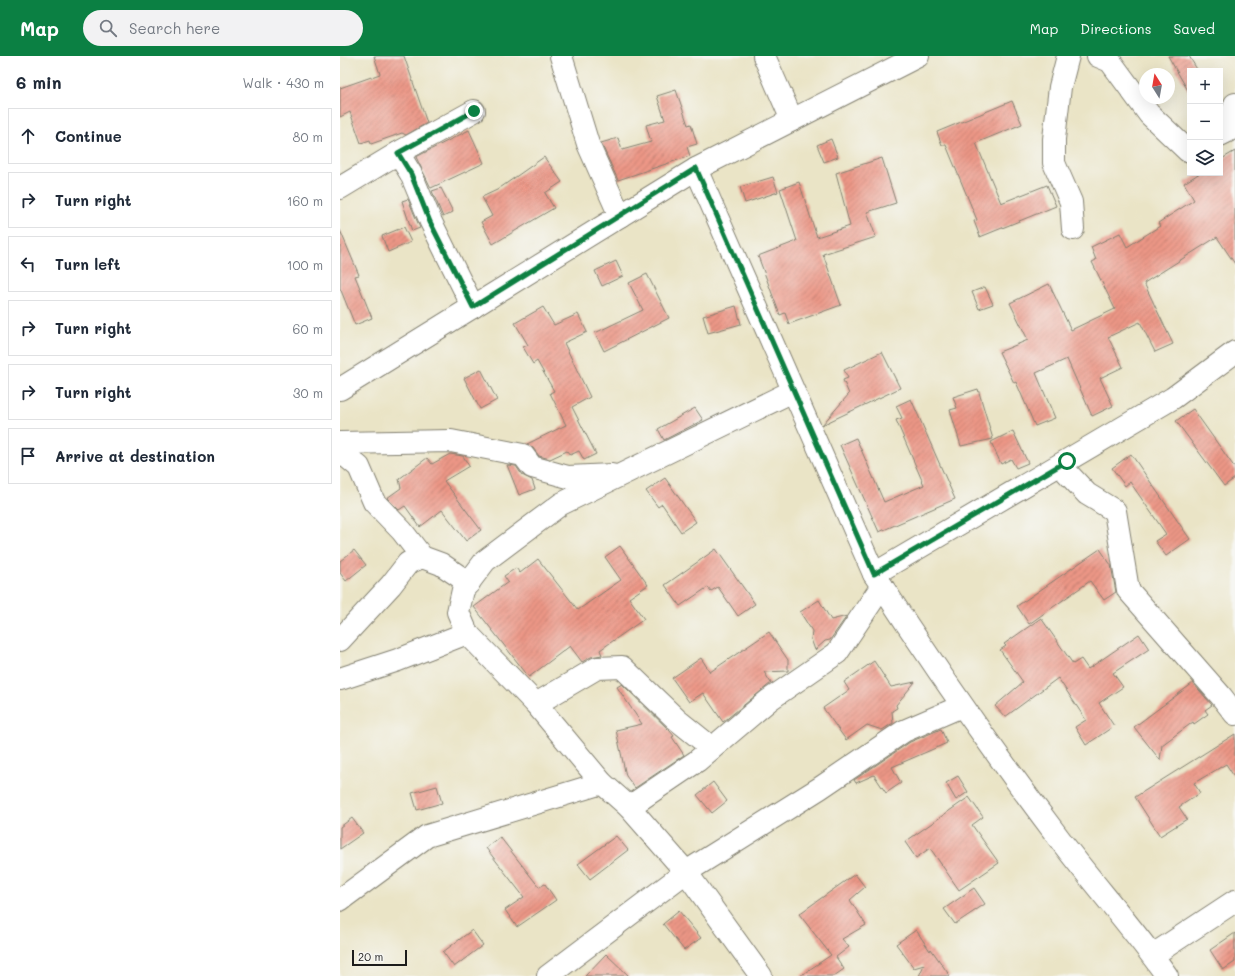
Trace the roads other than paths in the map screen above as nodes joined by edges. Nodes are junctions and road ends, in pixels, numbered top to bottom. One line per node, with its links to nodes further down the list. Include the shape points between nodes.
1 (561, 56): 14 (street, via 588,144)
2 (764, 56): 8 (street)
3 (918, 56): 8 (street)
4 (1068, 56): 15 (street, via 1060,87 1054,163 1071,202)
5 (1098, 56): 10 (street, via 1110,61 1149,114)
6 (1235, 104): 9 (street, via 1228,131)
7 (474, 111): 11 (street)
8 (792, 120): 12 (street)
9 (1223, 134)
10 (1187, 150)
11 (398, 153): 13 (street); 16 (street, via 411,174 430,222)
12 (696, 168): 14 (street); 19 (street)
13 (340, 188)
14 (620, 216): 16 (street)
15 (1073, 229)
16 (473, 307): 18 (street)
17 (1235, 352): 22 (street, via 1173,398)
18 (340, 389)
19 (793, 391): 23 (street); 25 (street)
20 (340, 443): 23 (street, via 451,441 524,456 532,467 568,478)
21 (340, 451): 24 (street, via 359,467 374,502)
22 (1060, 465): 25 (street); 32 (street, via 1087,494 1116,511 1128,590)
23 (621, 475): 26 (street, via 561,504 484,561)
24 (422, 557): 26 (street, via 441,564); 28 (street, via 408,564 392,586)
25 (878, 580): 30 (street); 33 (street, via 837,653 769,700)
26 (468, 583): 27 (street, via 463,590 458,612)
27 (467, 633): 29 (street); 31 (street)
28 (340, 640)
29 (340, 679)
30 (959, 701): 36 (street, via 955,709 904,731 820,788); 39 (street, via 1062,842)
31 (536, 704): 33 (street, via 597,668 622,667 676,720); 34 (street)
32 (1235, 714)
33 (712, 748): 35 (street)
34 (602, 783): 35 (street); 37 (street, via 427,836)
35 (629, 807): 36 (street)
36 (686, 872): 40 (street); 41 (street)
37 (340, 900)
38 (1235, 901): 39 (street)
39 (1153, 956): 42 (street)
40 (548, 976)
41 (761, 976)
42 (1167, 976)

